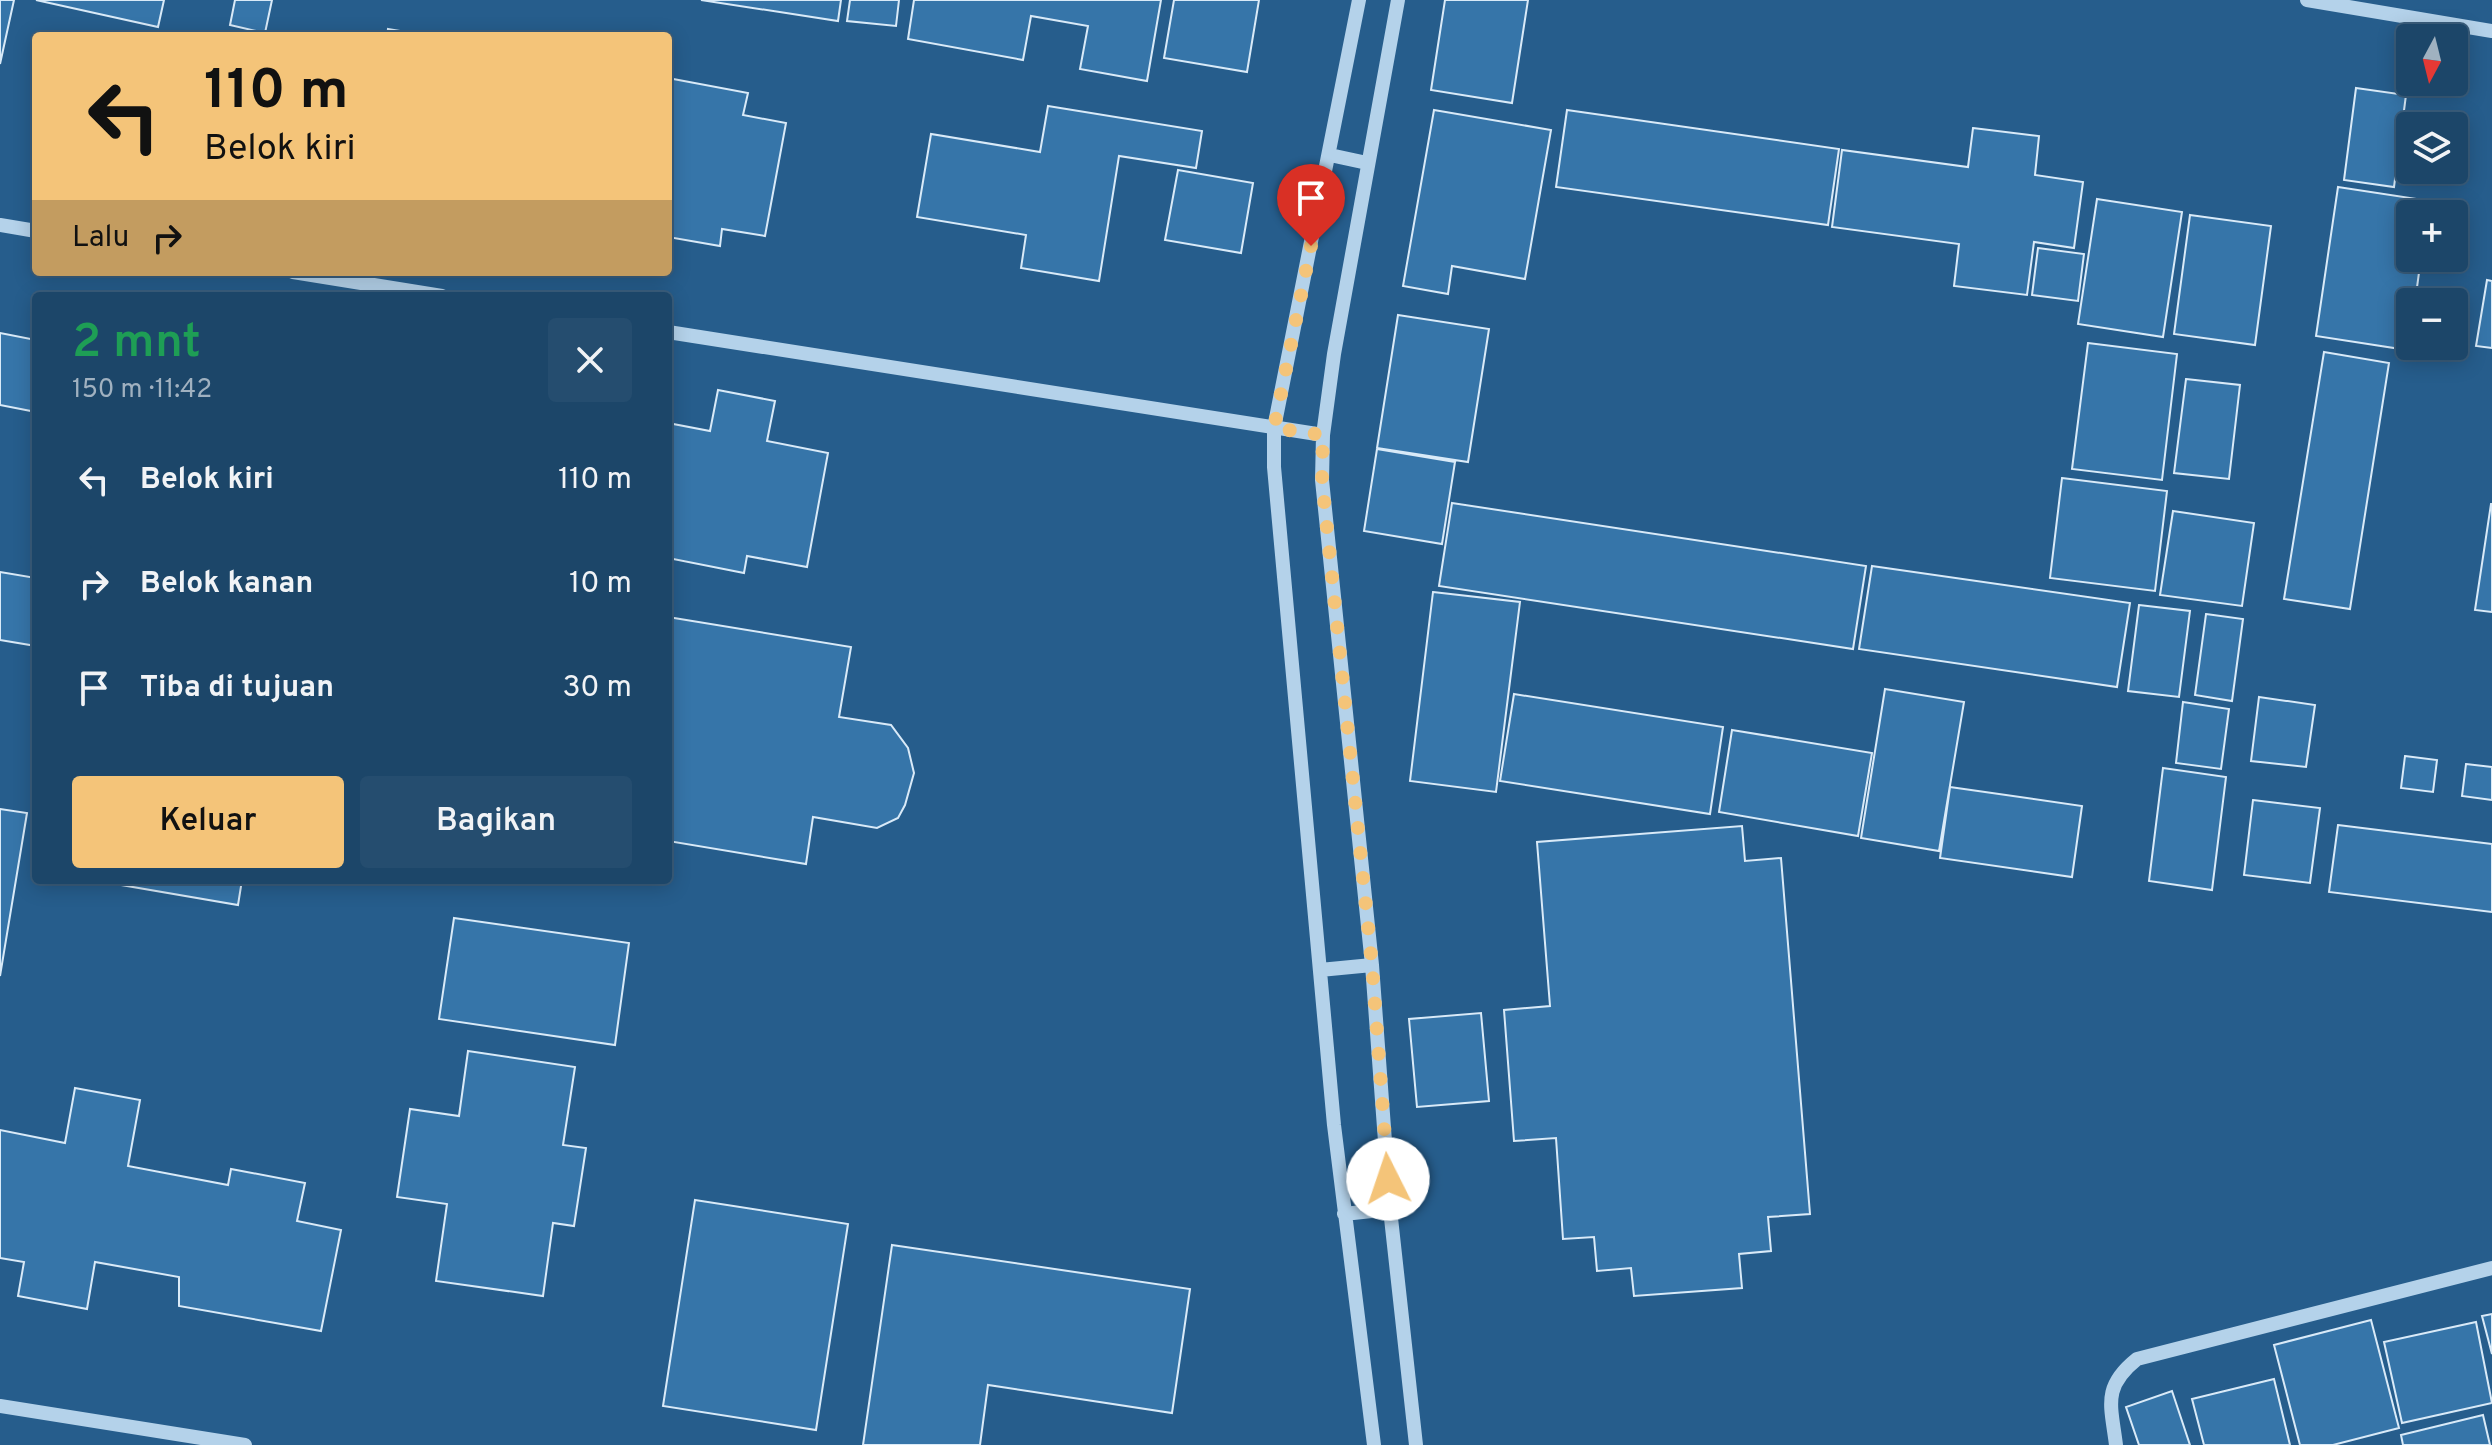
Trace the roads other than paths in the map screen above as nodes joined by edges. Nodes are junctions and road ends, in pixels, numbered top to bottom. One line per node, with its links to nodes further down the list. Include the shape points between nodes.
1 (1359, 0): 5 (street)
2 (1398, 0): 6 (street)
3 (2307, 0): 4 (street)
4 (2492, 31)
5 (1330, 155): 6 (street); 12 (street)
6 (1367, 163): 13 (street)
7 (0, 225): 8 (street)
8 (32, 230)
9 (318, 276): 10 (street)
10 (417, 292)
11 (672, 333): 12 (street)
12 (1274, 428): 13 (street); 15 (street)
13 (1323, 435): 14 (street, via 1322,480)
14 (1372, 965): 15 (street); 16 (street)
15 (1320, 970): 17 (street)
16 (1390, 1209): 17 (street); 22 (street)
17 (1344, 1214): 21 (street)
18 (2492, 1268): 23 (street, via 2137,1359 2112,1388)
19 (0, 1406): 20 (street)
20 (245, 1445)
21 (1374, 1445)
22 (1416, 1445)
23 (2116, 1445)

